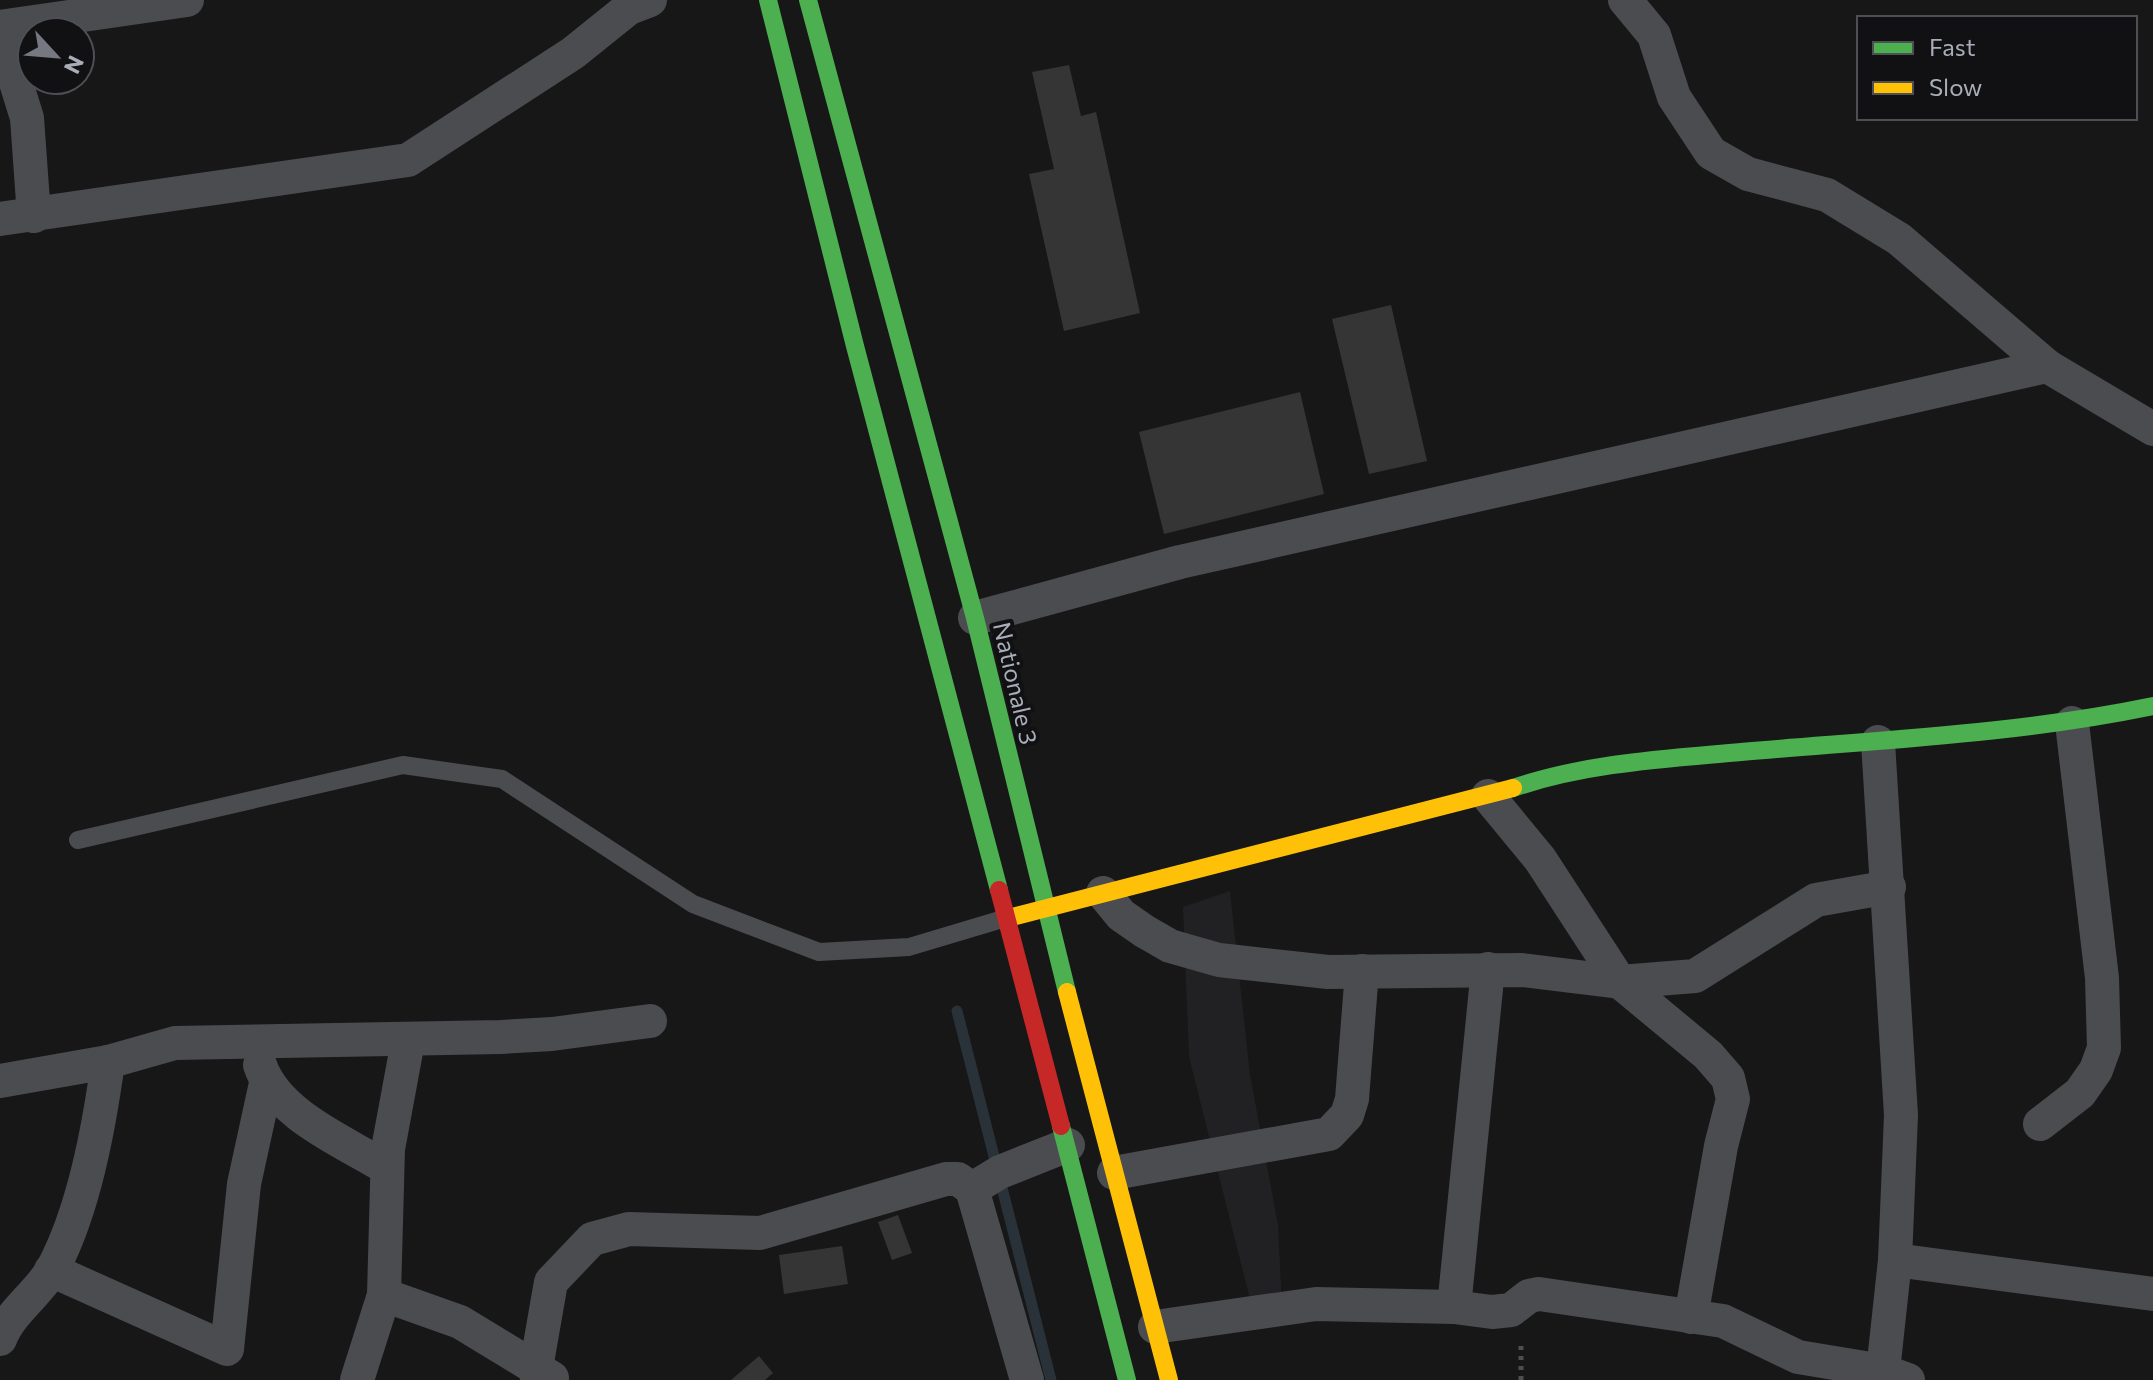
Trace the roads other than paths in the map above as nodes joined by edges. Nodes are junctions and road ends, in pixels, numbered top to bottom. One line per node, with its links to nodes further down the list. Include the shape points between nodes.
1 (187, 0): 6 (street)
2 (650, 0): 7 (street, via 629,8 573,53 408,160)
3 (768, 0): 20 (main road)
4 (808, 0): 11 (main road, Nationale 3)
5 (1625, 0): 9 (street, via 1654,35 1674,97 1711,153 1748,174 1827,195 1899,239)
6 (0, 29): 7 (street, via 27,118)
7 (34, 216): 8 (street)
8 (0, 219)
9 (2047, 366): 10 (street); 11 (street, via 1180,562)
10 (2153, 429)
11 (975, 618): 19 (main road, Nationale 3)
12 (2153, 706): 13 (main road)
13 (2072, 723): 14 (main road); 30 (street, via 2102,978 2104,1048 2080,1093)
14 (1878, 742): 15 (main road, via 1633,762 1554,774); 17 (street)
15 (1488, 796): 18 (main road); 23 (street, via 1548,871)
16 (78, 840): 20 (lane, via 403,765 502,779 693,904 819,952 909,947)
17 (1889, 887): 23 (street, via 1816,900 1695,976); 35 (street, via 1901,1115)
18 (1103, 893): 19 (main road); 22 (street, via 1144,931 1193,954 1328,972)
19 (1045, 909): 20 (main road); 33 (main road, Nationale 3)
20 (1006, 918): 31 (main road)
21 (1488, 969): 22 (street); 23 (street); 39 (street)
22 (1362, 971): 33 (street, via 1352,1099 1340,1126 1329,1134)
23 (1620, 982): 40 (street, via 1708,1055 1728,1078 1733,1099)
24 (650, 1021): 25 (street, via 552,1034)
25 (408, 1041): 26 (street); 32 (street)
26 (252, 1042): 27 (street, via 175,1043); 29 (street)
27 (108, 1062): 28 (street); 36 (street, via 100,1122)
28 (0, 1081)
29 (266, 1083): 32 (street, via 295,1110); 36 (street, via 244,1184 227,1349)
30 (2040, 1124)
31 (1068, 1145): 34 (street); 47 (main road)
32 (387, 1168): 38 (street)
33 (1114, 1173): 41 (main road, Nationale 3)
34 (972, 1189): 44 (street, via 958,1179 946,1179 760,1233 629,1229 592,1239 551,1282); 46 (street)
35 (1895, 1260): 37 (street); 43 (street)
36 (51, 1270): 42 (street)
37 (2153, 1294)
38 (384, 1295): 44 (street, via 460,1322); 45 (street)
39 (1454, 1307): 40 (street, via 1511,1310 1539,1294); 41 (street, via 1316,1304)
40 (1691, 1317): 43 (street, via 1746,1329 1798,1357)
41 (1155, 1327): 48 (main road, Nationale 3)
42 (0, 1339)
43 (1895, 1375)
44 (543, 1376)
45 (357, 1380)
46 (1027, 1380)
47 (1127, 1380)
48 (1169, 1380)

